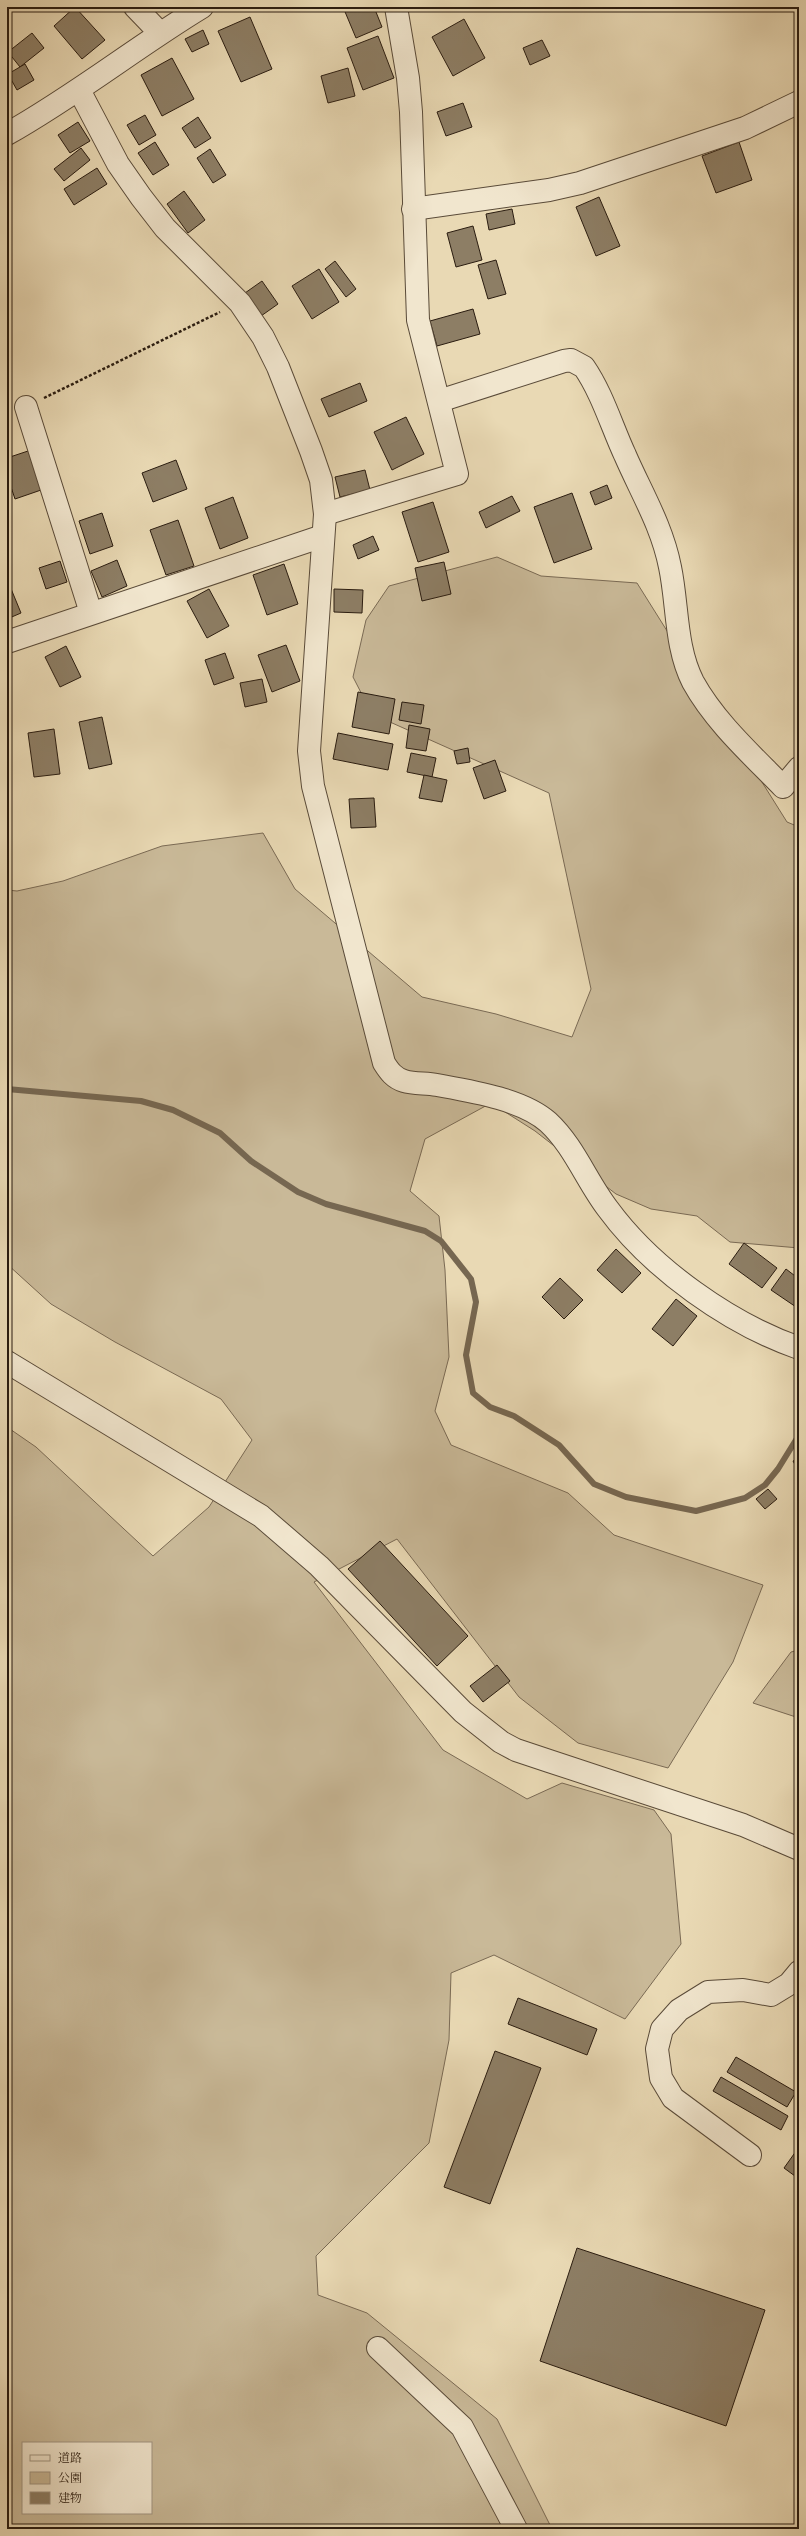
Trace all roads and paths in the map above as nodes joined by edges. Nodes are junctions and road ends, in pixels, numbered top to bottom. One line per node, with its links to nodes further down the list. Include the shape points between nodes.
1 (135, 7): 4 (street)
2 (202, 7): 4 (street)
3 (396, 7): 8 (street, via 408,78)
4 (160, 33): 5 (street)
5 (78, 90): 7 (street); 9 (street, via 118,164 165,228)
6 (799, 102): 8 (street, via 745,128 580,183 549,190)
7 (7, 134)
8 (413, 209): 10 (street, via 418,320)
9 (240, 303): 11 (path); 12 (street, via 263,337 286,388 321,480)
10 (439, 401): 12 (street, via 457,474); 16 (street, via 572,360 584,367 659,526 670,567 684,661 693,681 723,722 783,787)
11 (26, 407): 14 (street)
12 (325, 514): 13 (street)
13 (322, 536): 14 (street); 17 (street, via 309,751 325,833 384,1063 391,1074 403,1081 436,1085 501,1100 534,1113 548,1122 625,1231 654,1259 685,1284 734,1317)
14 (91, 613): 15 (street)
15 (7, 642)
16 (799, 768)
17 (799, 1348)
18 (7, 1362): 19 (street, via 261,1516 319,1566 463,1712 501,1742 516,1750 743,1825)
19 (799, 1849)
20 (799, 1972): 21 (street, via 789,1984 771,1995 744,1990 708,1992 679,2010 662,2029 657,2049 661,2078 673,2098)
21 (750, 2155)
22 (378, 2348): 23 (street, via 462,2427)
23 (516, 2529)

